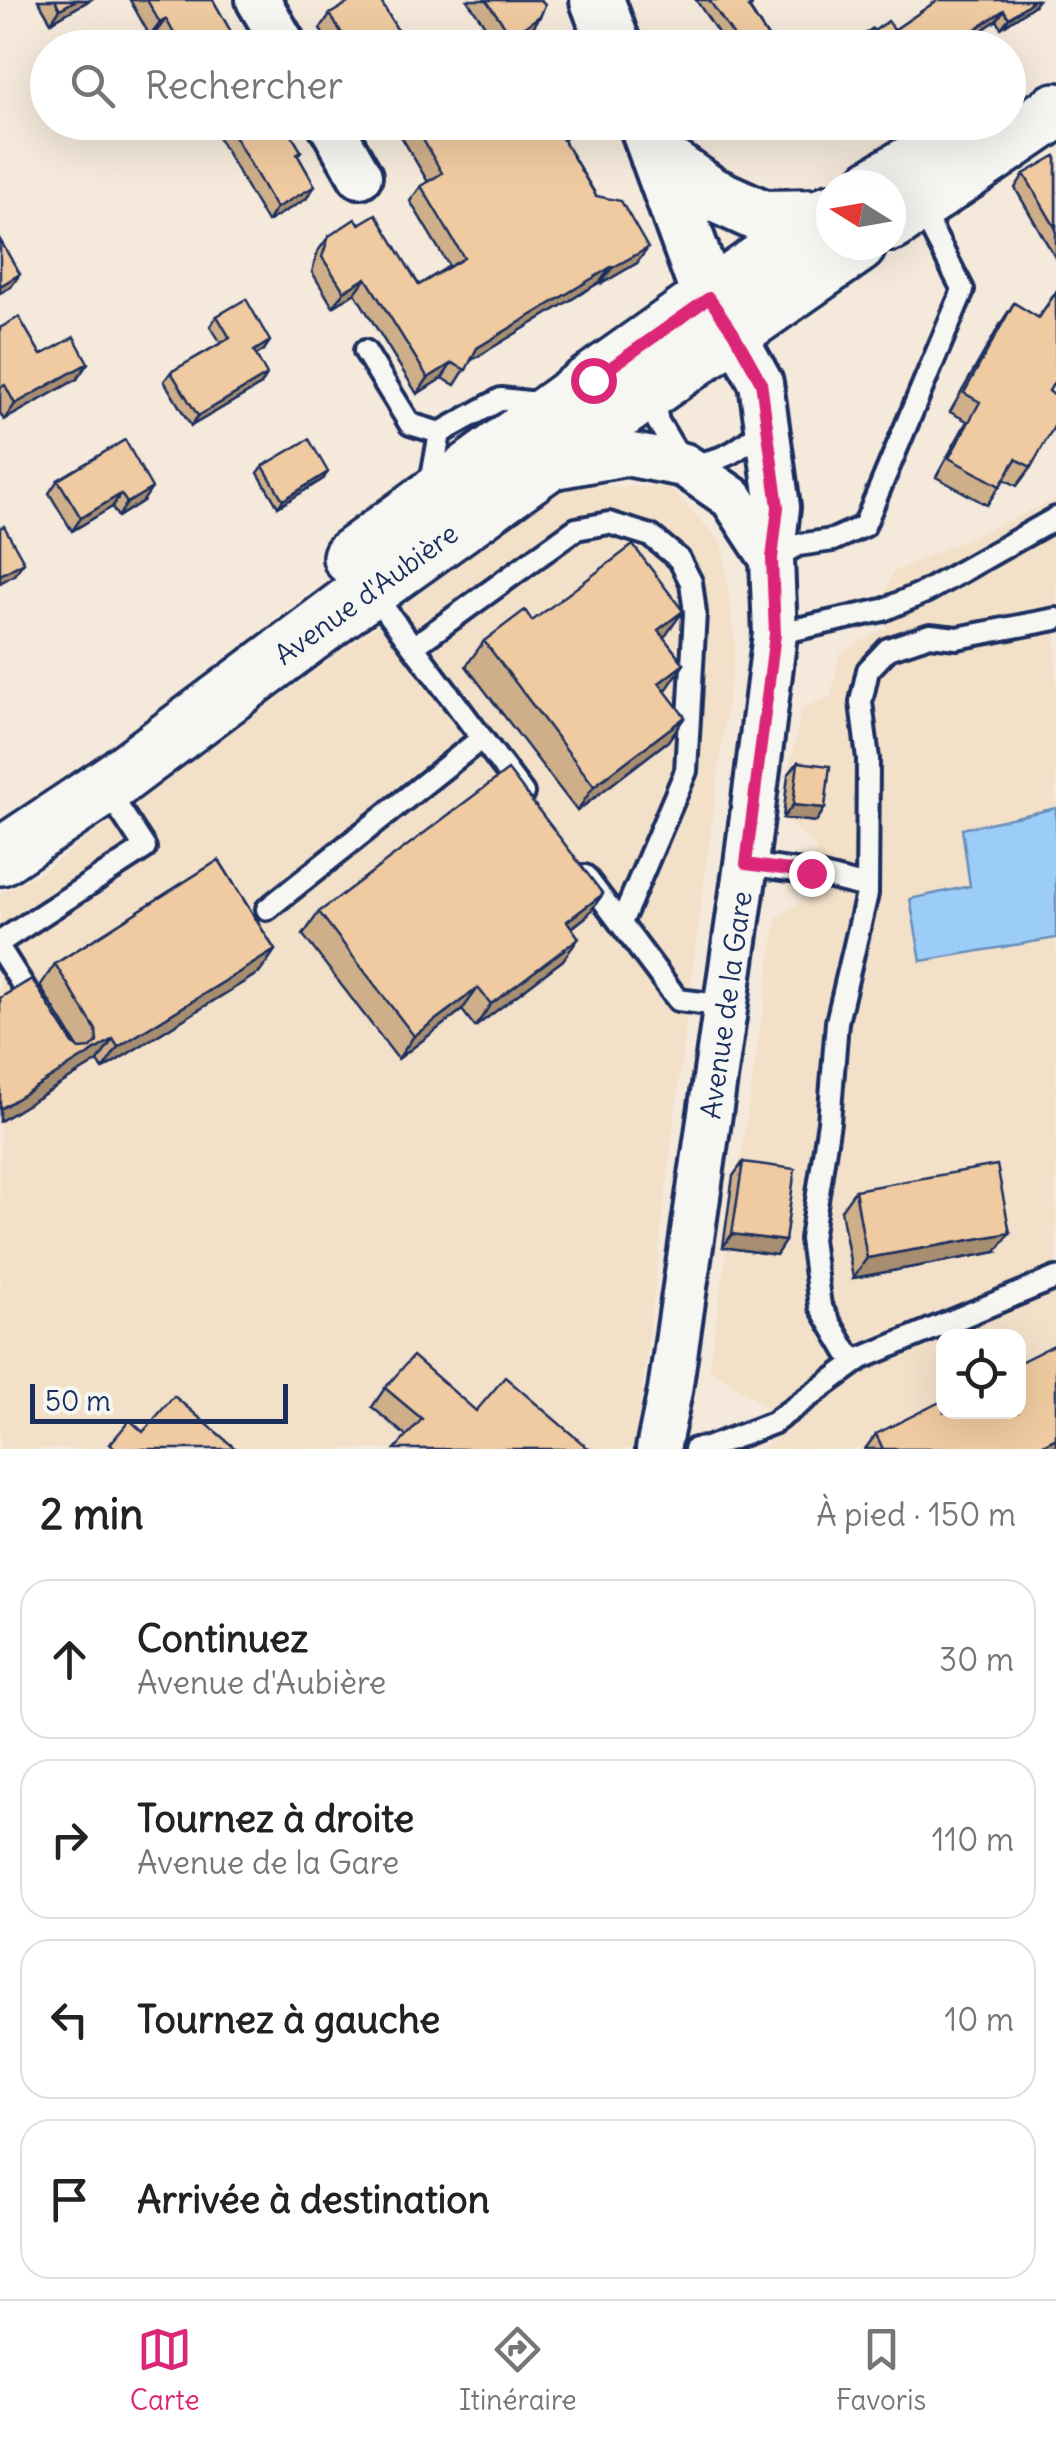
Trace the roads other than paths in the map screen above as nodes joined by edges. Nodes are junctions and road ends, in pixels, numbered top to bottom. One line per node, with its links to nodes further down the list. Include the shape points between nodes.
1 (258, 0): 3 (street)
2 (597, 0): 4 (street)
3 (276, 30)
4 (609, 30)
5 (1056, 78): 6 (main road)
6 (1026, 95)
7 (1056, 111): 8 (main road)
8 (1026, 128)
9 (339, 140): 14 (street)
10 (651, 140): 20 (street)
11 (652, 140): 18 (street, via 710,193 763,217)
12 (961, 140): 15 (main road)
13 (1006, 140): 16 (main road)
14 (360, 176)
15 (906, 193)
16 (906, 198)
17 (906, 218): 30 (lane, via 963,290 864,526)
18 (816, 222)
19 (816, 241): 20 (main road)
20 (721, 315): 22 (main road, Avenue d'Aubière); 23 (main road, Avenue d'Aubière); 24 (street, Avenue de la Gare, via 761,382)
21 (365, 352): 25 (lane, via 410,424)
22 (651, 390): 26 (lane, via 658,422); 27 (main road, Avenue d'Aubière)
23 (558, 406): 25 (lane, via 501,399); 28 (main road, Avenue d'Aubière)
24 (766, 426): 26 (lane, via 743,448); 30 (street, Avenue de la Gare, via 778,507)
25 (440, 433): 28 (lane)
26 (684, 465): 27 (street, via 626,454); 30 (street, via 732,498)
27 (540, 470): 31 (main road, Avenue d'Aubière)
28 (428, 501): 38 (main road, Avenue d'Aubière)
29 (1056, 518): 33 (lane, via 883,610)
30 (772, 559): 33 (street, Avenue de la Gare)
31 (370, 590): 34 (lane); 36 (main road, Avenue d'Aubière)
32 (1056, 619): 42 (lane, via 956,638 930,635 888,649 868,670 861,702 868,759)
33 (775, 634): 41 (street, Avenue de la Gare)
34 (413, 647): 35 (lane); 44 (lane, via 576,529 610,523 651,536 679,559 695,613 686,771)
35 (482, 738): 37 (lane); 43 (lane)
36 (105, 787): 39 (main road, Avenue d'Aubière); 45 (lane, via 145,848)
37 (540, 815)
38 (0, 818)
39 (0, 857)
40 (574, 862): 44 (lane)
41 (746, 864): 42 (lane); 46 (street, Avenue de la Gare)
42 (867, 887): 49 (lane, via 838,1022 811,1239 820,1306 846,1352)
43 (267, 909)
44 (621, 923): 46 (lane, via 678,1000)
45 (0, 946): 47 (lane)
46 (726, 1006): 50 (street, Avenue de la Gare)
47 (50, 1027)
48 (1056, 1278): 49 (lane)
49 (858, 1360): 51 (lane, via 773,1423)
50 (658, 1449)
51 (695, 1449)

